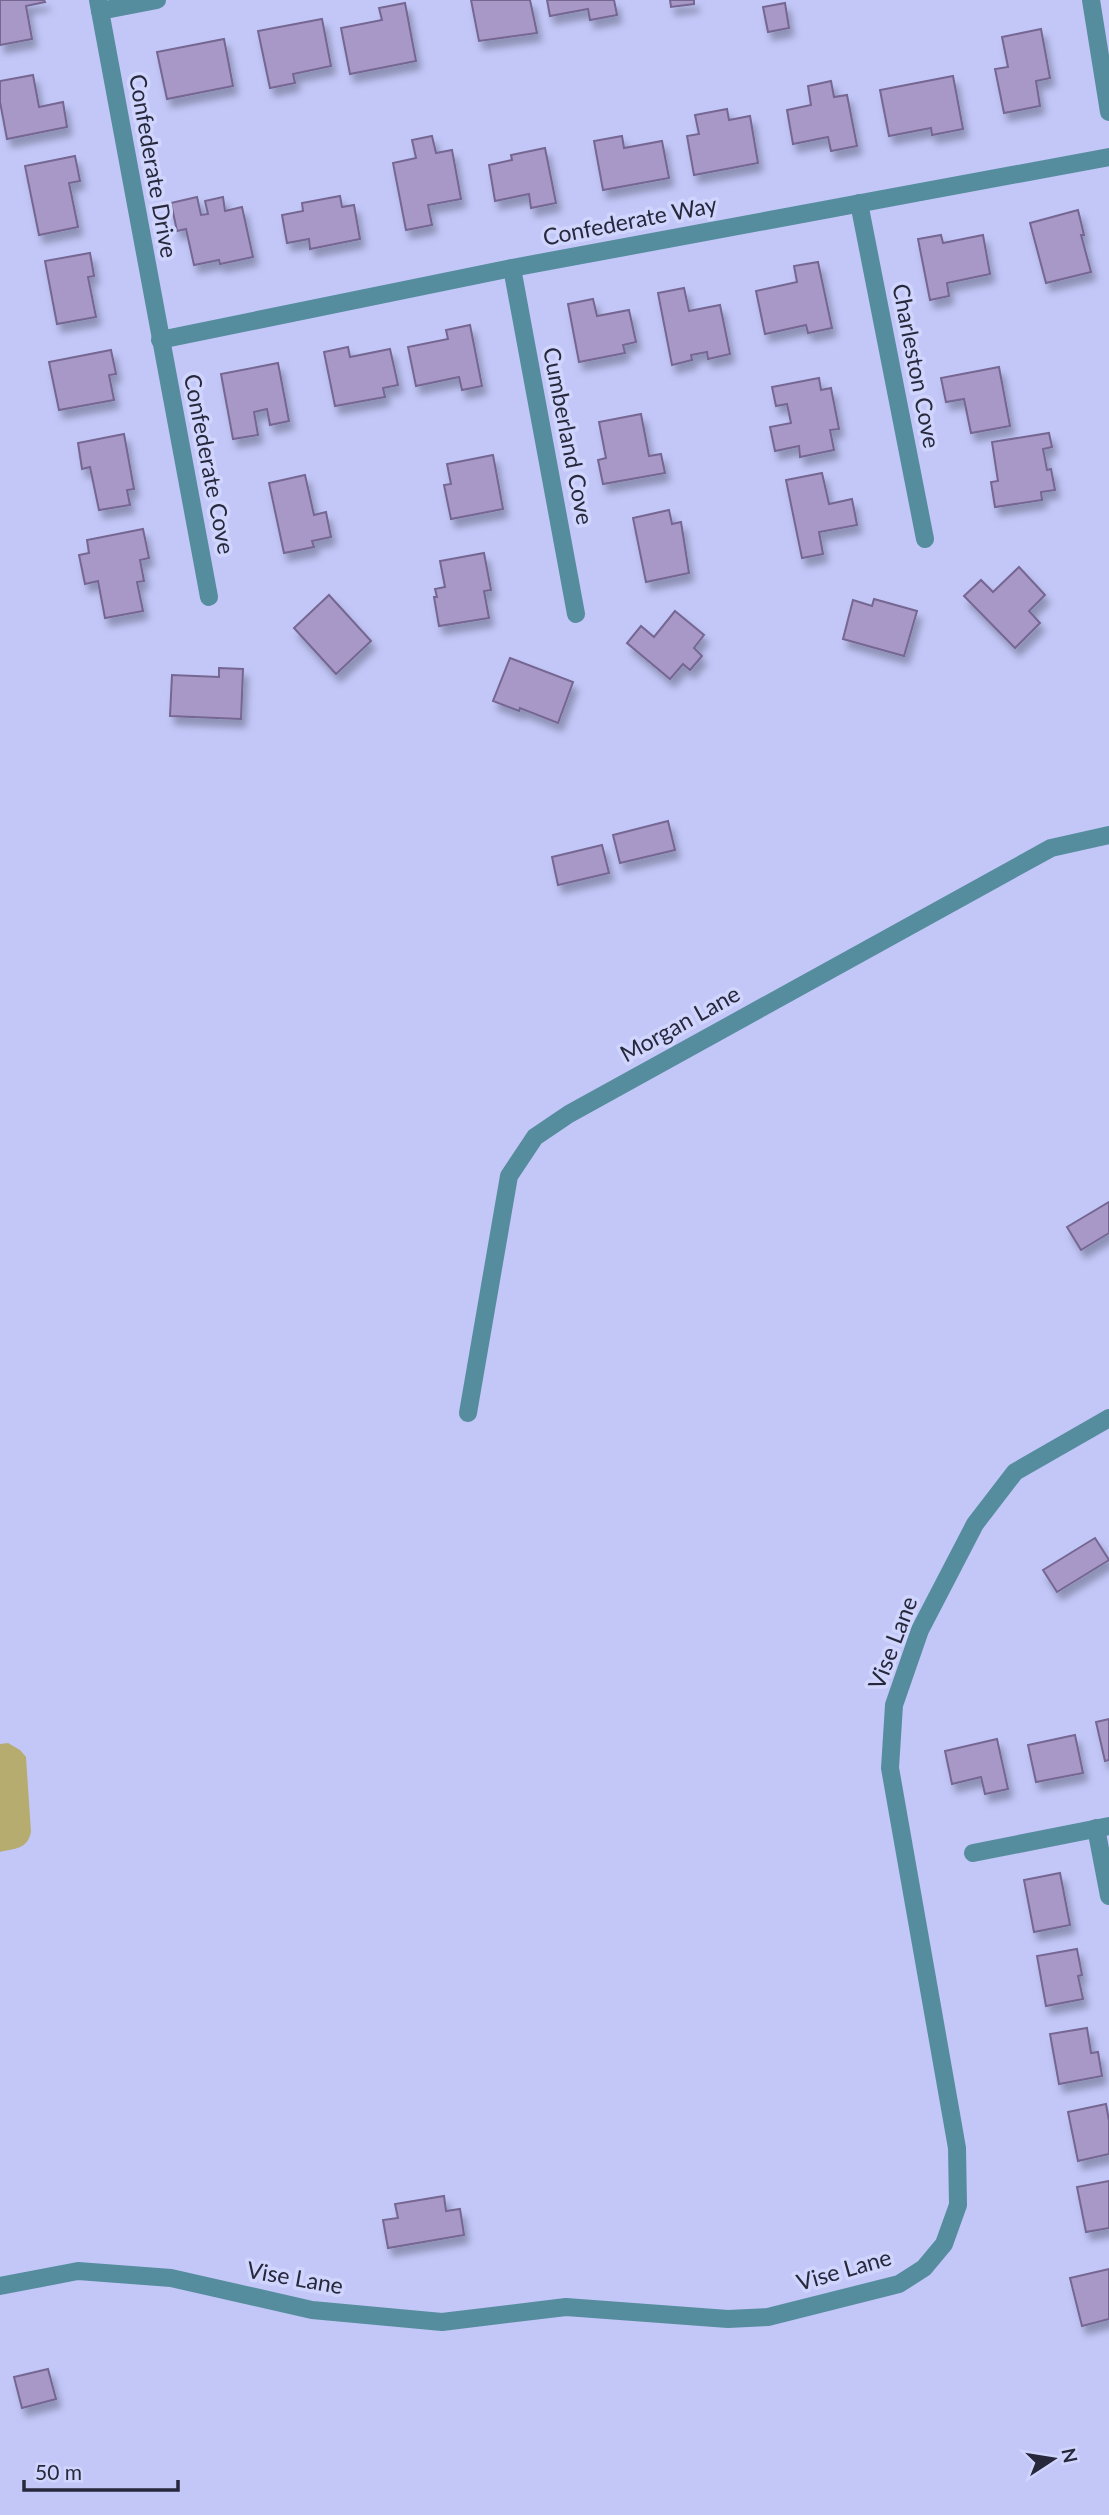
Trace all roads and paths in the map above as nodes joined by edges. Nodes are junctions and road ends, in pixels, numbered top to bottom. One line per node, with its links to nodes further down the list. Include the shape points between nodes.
1 (158, 0): 3 (street)
2 (1091, 0): 4 (street)
3 (99, 5): 8 (street, Confederate Drive)
4 (1109, 112)
5 (1109, 157): 6 (street, Confederate Way)
6 (859, 203): 7 (street, Confederate Way); 9 (street, Charleston Cove)
7 (512, 268): 8 (street, Confederate Way); 11 (street, Cumberland Cove)
8 (160, 340): 10 (street, Confederate Cove)
9 (925, 539)
10 (209, 597)
11 (576, 614)
12 (1109, 835): 13 (street, Morgan Lane, via 1051,848 569,1114 536,1137 509,1176)
13 (468, 1413)
14 (1109, 1418): 18 (street, Vise Lane, via 1015,1472 975,1524 920,1630 894,1705 890,1768 957,2148 958,2205 944,2244 924,2268 899,2284 768,2316 728,2319 566,2307 442,2322 312,2310 172,2278 78,2271)
15 (1103, 1827): 16 (street); 17 (street)
16 (973, 1853)
17 (1109, 1896)
18 (0, 2286)

